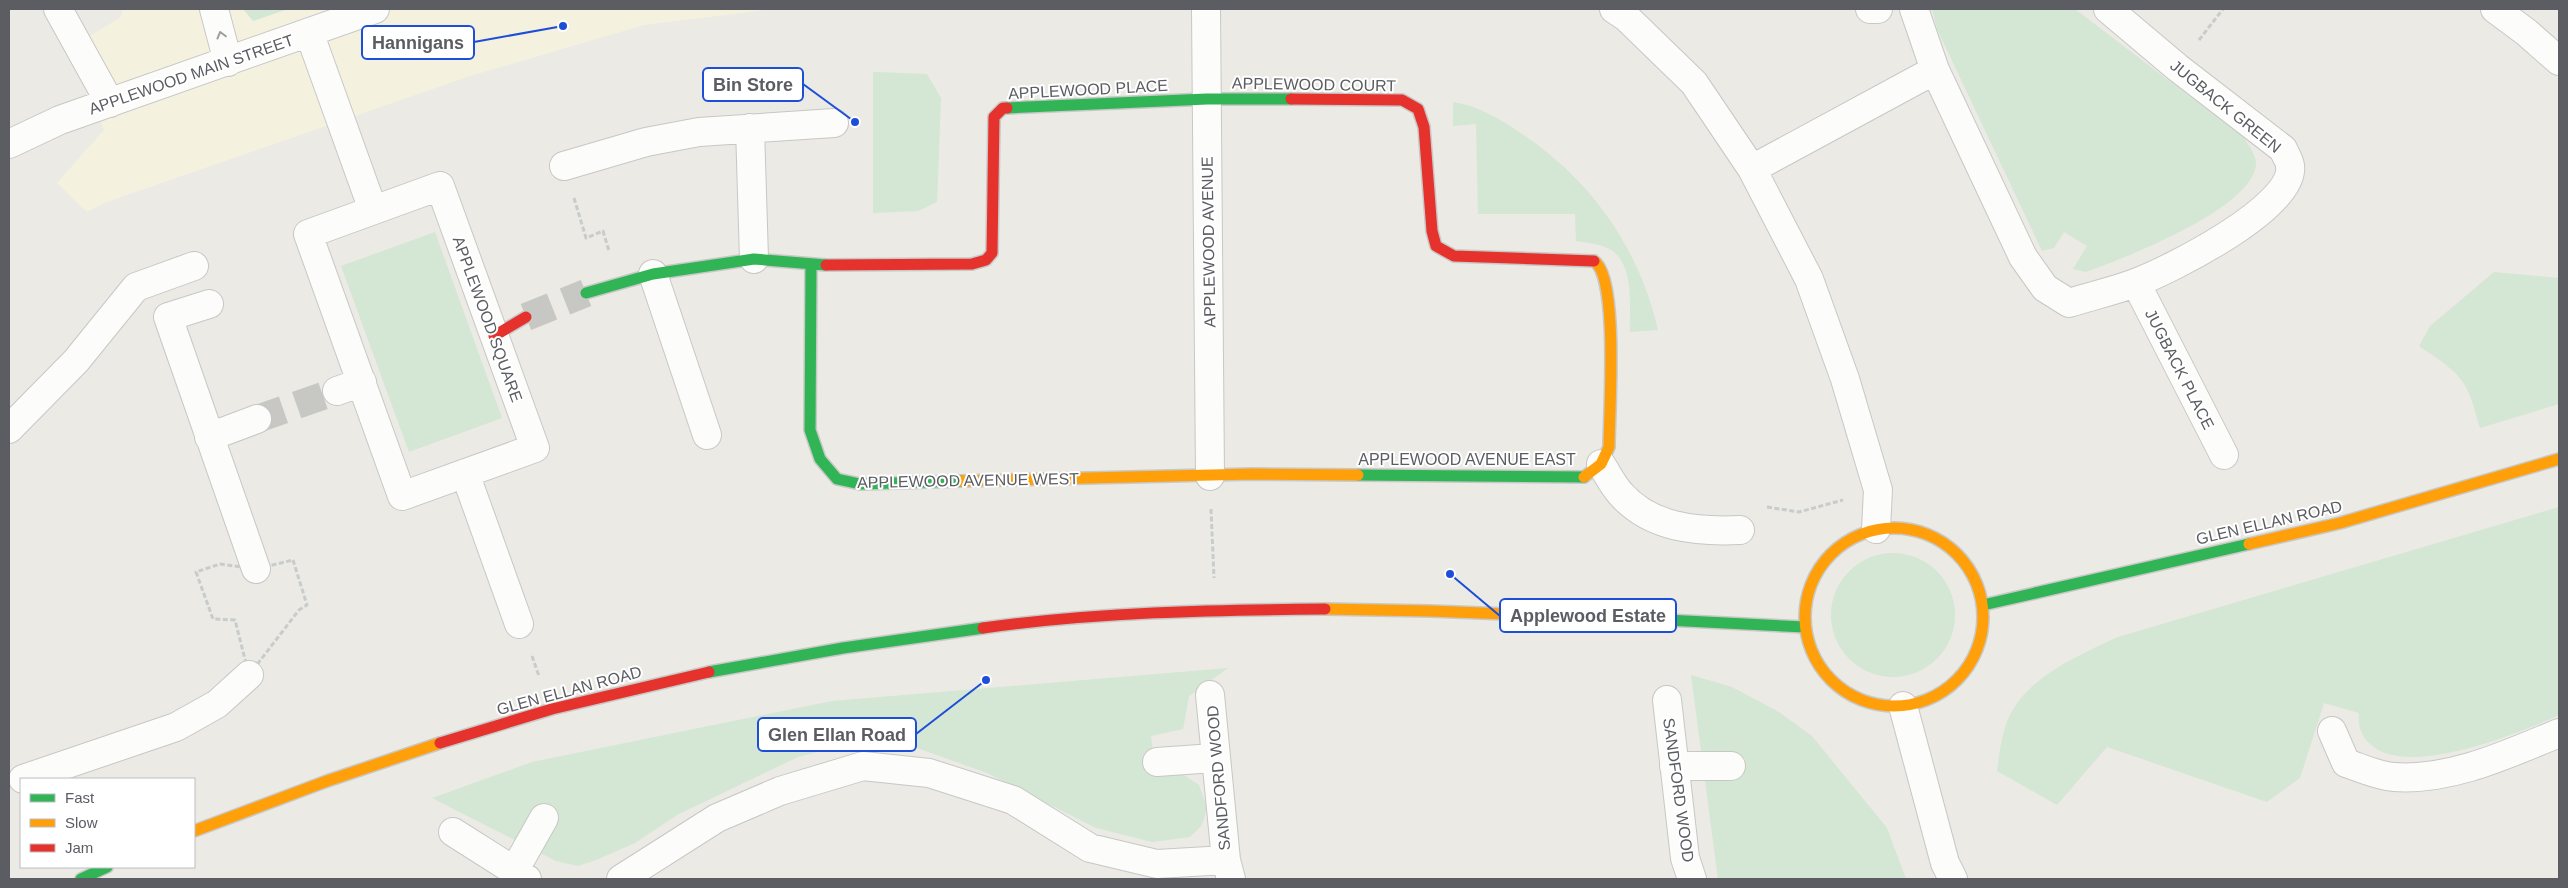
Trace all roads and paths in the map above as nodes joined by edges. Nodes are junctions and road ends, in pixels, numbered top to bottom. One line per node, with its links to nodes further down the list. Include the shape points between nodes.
1 (58, 9): 16 (street)
2 (214, 9): 12 (street, one-way to 2)
3 (375, 9): 11 (street, APPLEWOOD MAIN STREET)
4 (1206, 9): 15 (street, APPLEWOOD AVENUE)
5 (1614, 9): 21 (street, via 1694,83)
6 (1870, 9): 7 (street)
7 (1878, 9)
8 (1914, 9): 14 (street, JUGBACK GREEN)
9 (2108, 9): 27 (street, JUGBACK GREEN, via 2283,149 2291,167 2287,183 2273,201 2251,220 2204,250)
10 (2494, 9): 13 (street)
11 (309, 32): 12 (street, APPLEWOOD MAIN STREET); 22 (street)
12 (228, 62): 16 (street, APPLEWOOD MAIN STREET)
13 (2559, 62)
14 (1935, 70): 21 (street); 27 (street, JUGBACK GREEN, via 2023,257 2045,288 2069,303)
15 (1207, 99): 24 (street, APPLEWOOD PLACE, via 1003,108 994,117 992,253 986,260 972,264); 39 (street, APPLEWOOD COURT, via 1402,100 1418,109 1424,127 1436,246 1454,256 1596,261 1605,276 1610,301 1609,446); 41 (street, APPLEWOOD AVENUE)
16 (110, 103): 19 (street, APPLEWOOD MAIN STREET, via 60,120)
17 (834, 123): 18 (street)
18 (750, 128): 20 (street, via 699,132 646,142); 23 (street)
19 (9, 144)
20 (564, 166): 28 (path, via 586,238 603,231)
21 (1752, 169): 42 (street, via 1809,279)
22 (373, 210): 32 (street, APPLEWOOD SQUARE, via 440,186); 40 (street, APPLEWOOD SQUARE, via 308,234 350,386 402,496)
23 (754, 259): 24 (street); 26 (street)
24 (811, 265): 41 (street, APPLEWOOD AVENUE WEST, via 810,430 820,459 837,479 860,484)
25 (194, 266): 34 (street, via 136,287 76,361)
26 (653, 274): 28 (street); 35 (street)
27 (2136, 283): 37 (street, JUGBACK PLACE)
28 (620, 284): 29 (street)
29 (586, 294)
30 (209, 304): 36 (street, via 168,317)
31 (526, 317): 32 (street)
32 (494, 336): 40 (street, APPLEWOOD SQUARE, via 535,448)
33 (257, 419): 36 (street)
34 (9, 429)
35 (707, 434)
36 (209, 437): 45 (street)
37 (2224, 455)
38 (2559, 459): 46 (street, GLEN ELLAN ROAD, via 2340,523)
39 (1601, 464): 41 (street, APPLEWOOD AVENUE EAST, via 1583,477); 44 (street, via 1619,492 1632,506 1652,519 1680,528 1712,532)
40 (465, 473): 48 (street)
41 (1210, 476): 47 (path)
42 (1878, 490): 43 (street); 44 (path, via 1799,512 1764,507)
43 (1876, 529): 46 (street, via 1905,528 1934,536 1957,553 1974,576); 49 (street, via 1851,538 1830,554 1819,568 1806,601)
44 (1740, 530)
45 (256, 569): 50 (path, via 293,560 307,604); 50 (path, via 220,564 196,572 213,619 235,620)
46 (1983, 605): 53 (street, via 1982,633 1973,660 1955,683 1931,699)
47 (1216, 611): 49 (street, GLEN ELLAN ROAD, via 1521,614); 54 (street, GLEN ELLAN ROAD, via 1054,619 853,646 643,686)
48 (519, 624): 54 (path)
49 (1804, 627): 53 (street, via 1812,654 1827,677 1849,695 1875,705)
50 (249, 675): 61 (street, via 217,704 176,727)
51 (1210, 695): 57 (street, SANDFORD WOOD)
52 (1667, 700): 59 (street, SANDFORD WOOD)
53 (1903, 706): 71 (street, via 1945,863)
54 (552, 709): 63 (street, GLEN ELLAN ROAD, via 382,761)
55 (2332, 731): 56 (street, via 2346,763 2393,777 2445,773 2501,757)
56 (2559, 733)
57 (1214, 758): 58 (street); 66 (street, SANDFORD WOOD)
58 (1157, 762)
59 (1674, 766): 60 (street); 70 (street, SANDFORD WOOD, via 1686,858)
60 (1731, 766)
61 (25, 778)
62 (544, 818): 67 (street)
63 (195, 831)
64 (453, 832): 67 (street)
65 (105, 868): 68 (street)
66 (1228, 870): 69 (street, SANDFORD WOOD, via 1157,864 1090,848 1013,800 929,773 863,766 780,791 717,818)
67 (520, 875)
68 (81, 879)
69 (621, 879)
70 (1692, 879)
71 (1953, 879)

